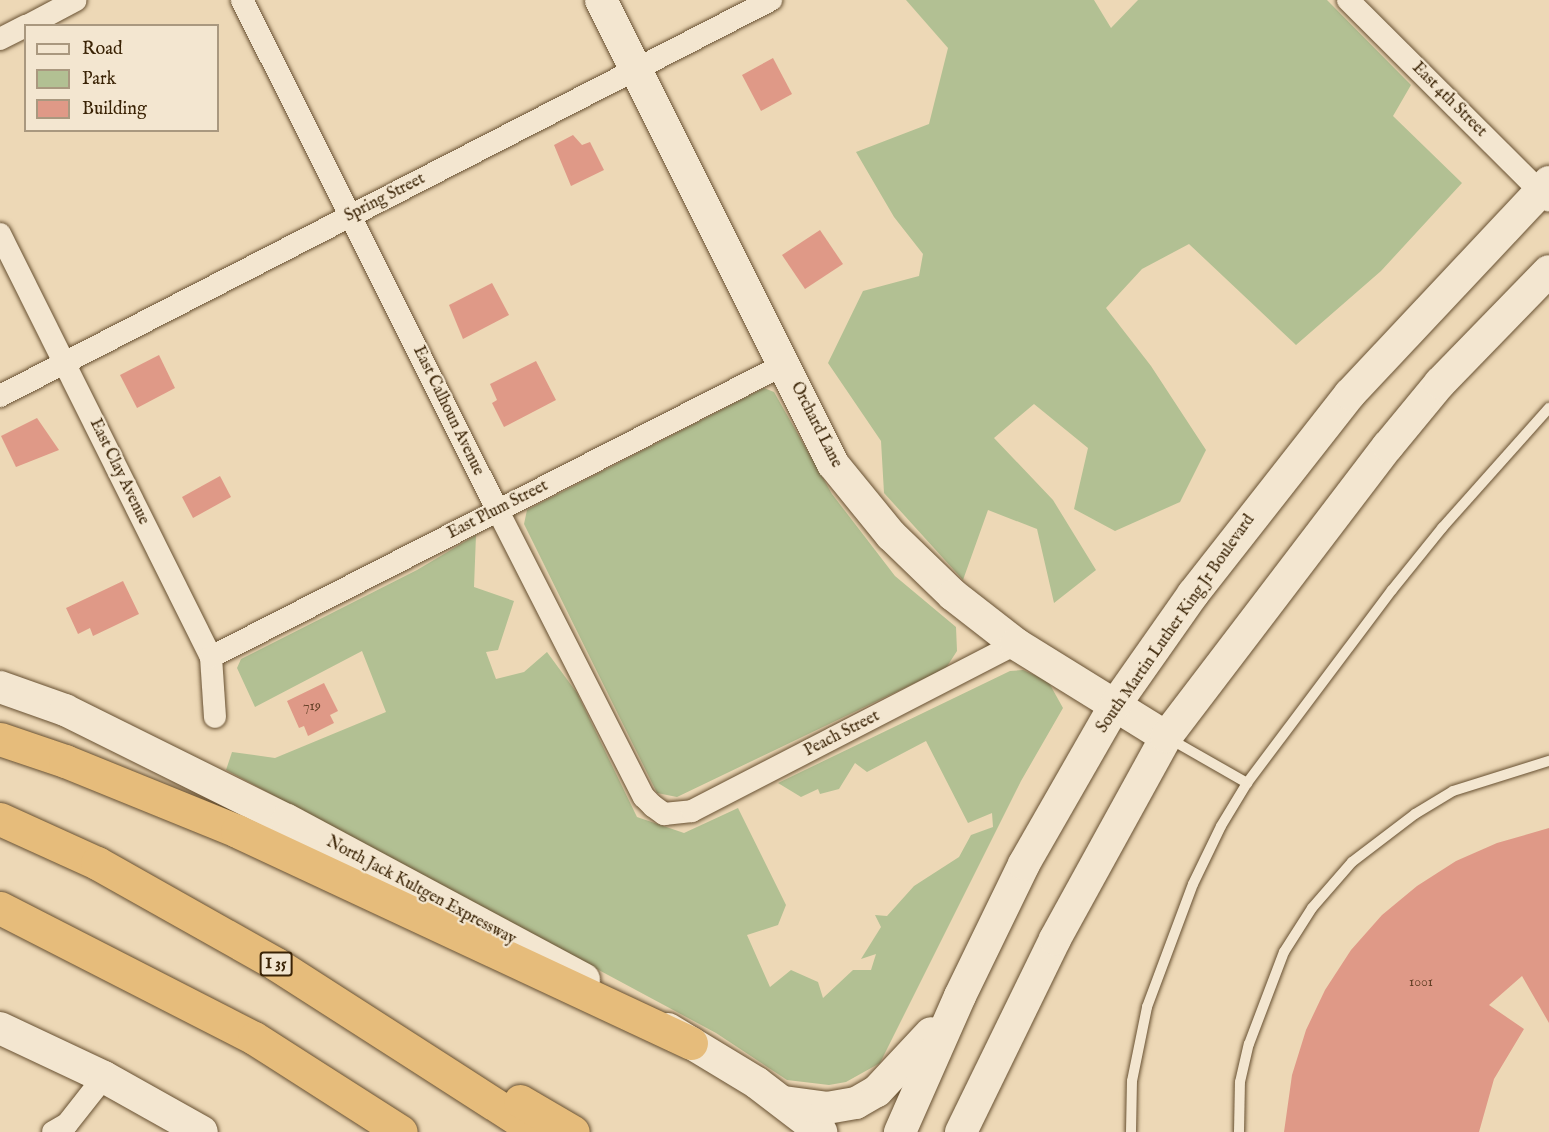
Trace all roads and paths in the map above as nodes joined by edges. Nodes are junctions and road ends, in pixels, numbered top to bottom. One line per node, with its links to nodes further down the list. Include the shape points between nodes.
1 (76, 0): 6 (street)
2 (242, 0): 11 (street, East Calhoun Avenue)
3 (601, 0): 9 (main road, Orchard Lane)
4 (771, 0): 9 (street, Spring Street)
5 (1348, 0): 10 (street, East 4th Street)
6 (30, 24)
7 (24, 27): 8 (street)
8 (0, 39)
9 (636, 69): 11 (street, Spring Street); 15 (main road, Orchard Lane)
10 (1546, 191): 22 (main road, South Martin Luther King Jr Boulevard, via 1350,394 1193,594)
11 (351, 215): 14 (street, Spring Street); 18 (street, East Calhoun Avenue)
12 (0, 234): 14 (street, East Clay Avenue)
13 (1549, 271): 24 (main road, via 1440,384 1388,446)
14 (65, 362): 16 (street, Spring Street); 20 (street, East Clay Avenue)
15 (785, 364): 18 (street, East Plum Street); 19 (main road, Orchard Lane, via 833,464 884,526 953,595)
16 (0, 396)
17 (1549, 408): 27 (lane, via 1434,537)
18 (498, 511): 20 (street, East Plum Street); 28 (street, East Calhoun Avenue, via 644,797)
19 (1016, 644): 22 (main road, Orchard Lane); 28 (street, Peach Street, via 692,811)
20 (211, 657): 23 (street, East Clay Avenue)
21 (0, 687): 34 (main road, North Jack Kultgen Expressway, via 65,711 286,820 557,963)
22 (1115, 705): 24 (main road, Orchard Lane); 32 (main road, South Martin Luther King Jr Boulevard, via 1024,864)
23 (215, 717)
24 (1166, 737): 27 (lane); 44 (main road, via 1055,939)
25 (0, 739): 34 (highway, via 65,761 237,831)
26 (1549, 761): 46 (lane, via 1462,788 1415,814 1352,862 1312,908 1284,952 1252,1034 1240,1082)
27 (1247, 783): 45 (lane, via 1193,884 1150,1000 1132,1081)
28 (664, 814)
29 (0, 819): 31 (highway, I 35, via 97,863)
30 (0, 908): 39 (highway, via 254,1038)
31 (276, 964): 40 (highway, I 35); 41 (highway)
32 (960, 996): 36 (main road, via 903,1066 877,1091 856,1103); 43 (main road, South Martin Luther King Jr Boulevard)
33 (0, 1028): 35 (main road)
34 (691, 1043): 36 (main road, North Jack Kultgen Expressway, via 723,1063)
35 (104, 1077): 37 (street, via 68,1124); 38 (main road)
36 (787, 1117): 42 (main road, North Jack Kultgen Expressway)
37 (53, 1132)
38 (202, 1132)
39 (401, 1132)
40 (538, 1132)
41 (573, 1132)
42 (821, 1132)
43 (900, 1132)
44 (961, 1132)
45 (1131, 1132)
46 (1239, 1132)

